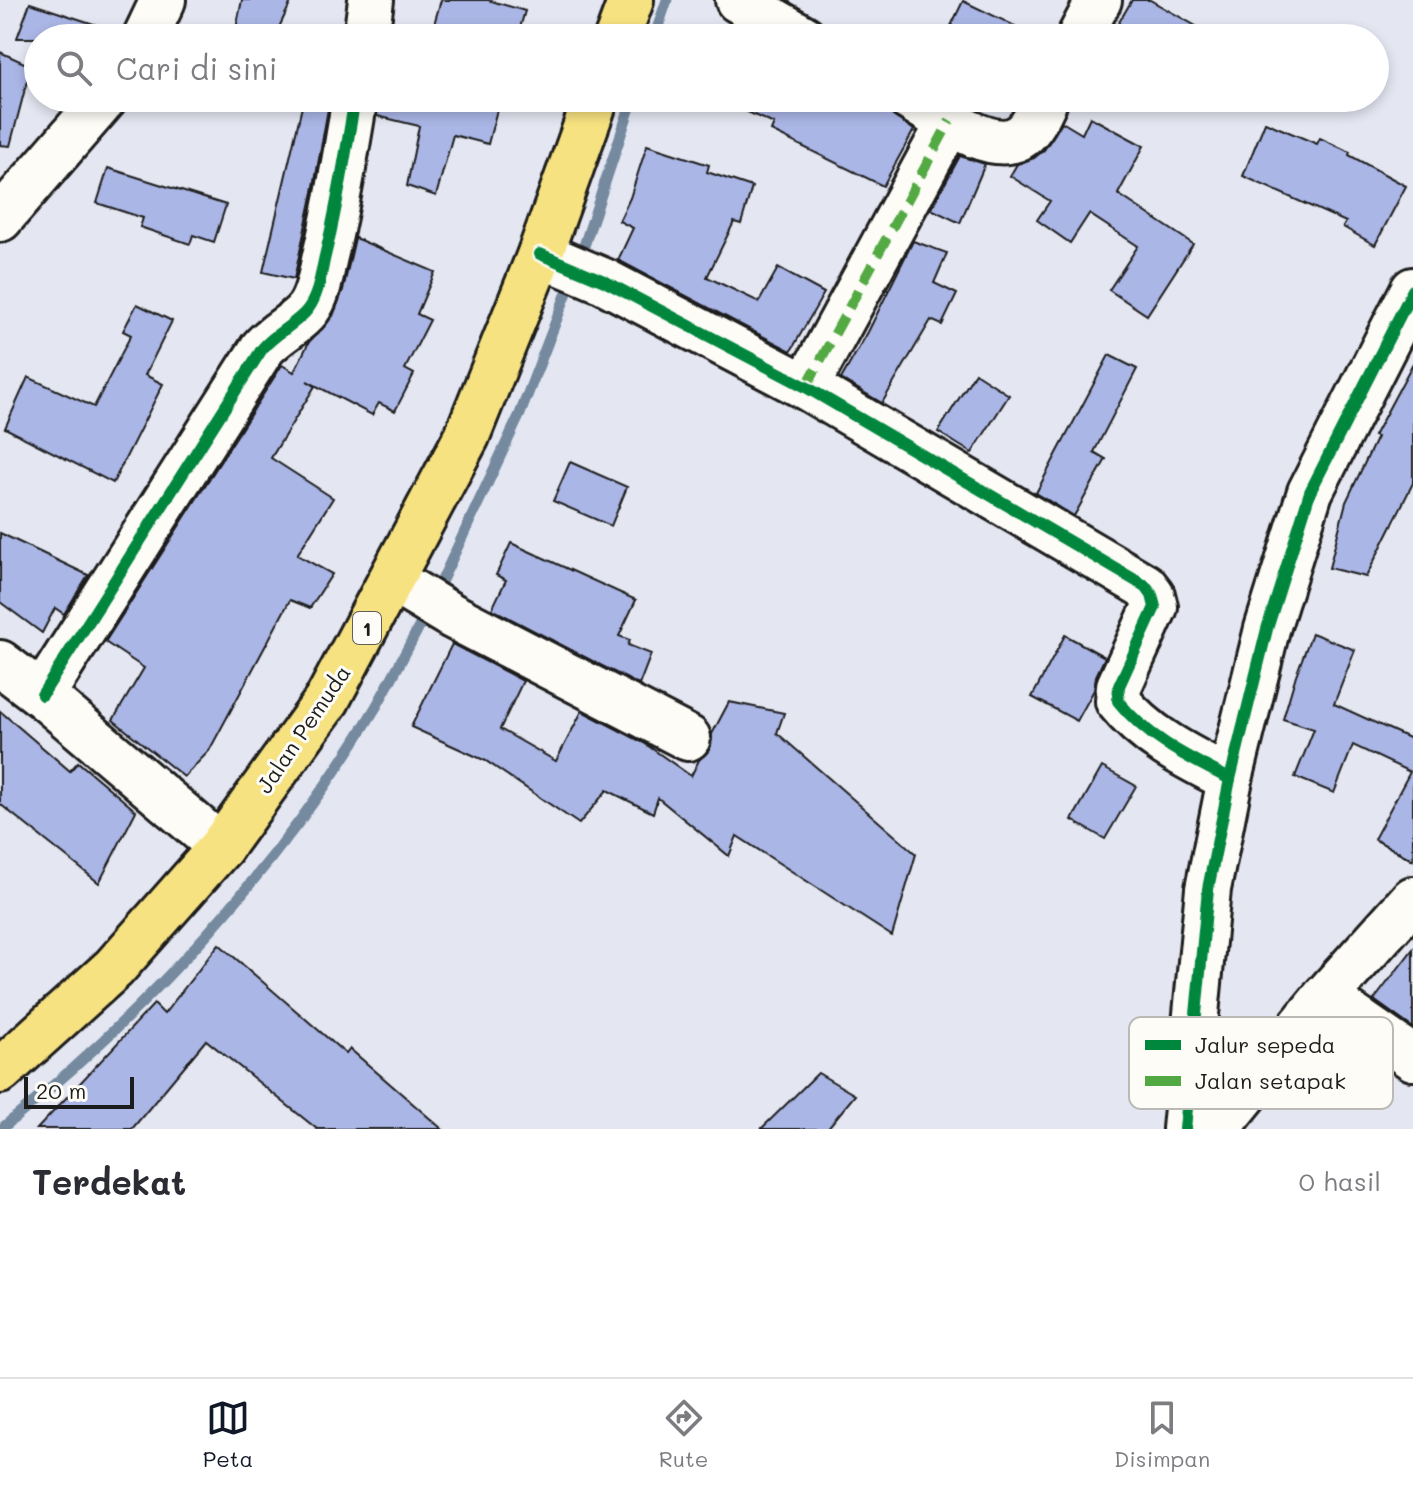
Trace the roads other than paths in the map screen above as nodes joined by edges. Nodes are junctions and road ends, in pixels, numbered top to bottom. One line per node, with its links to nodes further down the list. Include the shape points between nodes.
1 (163, 0): 6 (street)
2 (371, 0): 7 (street)
3 (631, 0): 8 (highway)
4 (738, 0): 9 (street)
5 (1099, 0): 10 (street)
6 (152, 24)
7 (368, 24)
8 (622, 24)
9 (780, 24)
10 (1086, 24)
11 (93, 112): 17 (street)
12 (352, 112): 23 (street, via 331,230 309,308 262,349)
13 (592, 112): 18 (highway, Jalan Pemuda / 1)
14 (934, 112): 16 (street)
15 (1038, 112): 16 (street, via 1021,136 1008,141 979,138)
16 (950, 121): 20 (street)
17 (0, 219)
18 (552, 258): 20 (street); 21 (highway, Jalan Pemuda / 1)
19 (1413, 290): 25 (street, via 1310,492 1267,629)
20 (806, 387): 25 (street, via 1145,586 1155,607 1119,686 1118,701 1153,736)
21 (400, 585): 24 (street); 26 (highway, Jalan Pemuda / 1, via 327,700)
22 (0, 663): 23 (street)
23 (42, 695): 26 (street)
24 (688, 738)
25 (1230, 779): 29 (street, via 1208,889)
26 (221, 847): 34 (highway, Jalan Pemuda / 1, via 114,968)
27 (1413, 899): 28 (street)
28 (1325, 997): 30 (street); 31 (street)
29 (1196, 1017)
30 (1309, 1017)
31 (1354, 1017)
32 (1393, 1044): 33 (street)
33 (1413, 1058)
34 (0, 1071)
35 (1187, 1109): 37 (street)
36 (1233, 1109): 38 (street)
37 (1185, 1129)
38 (1217, 1129)

